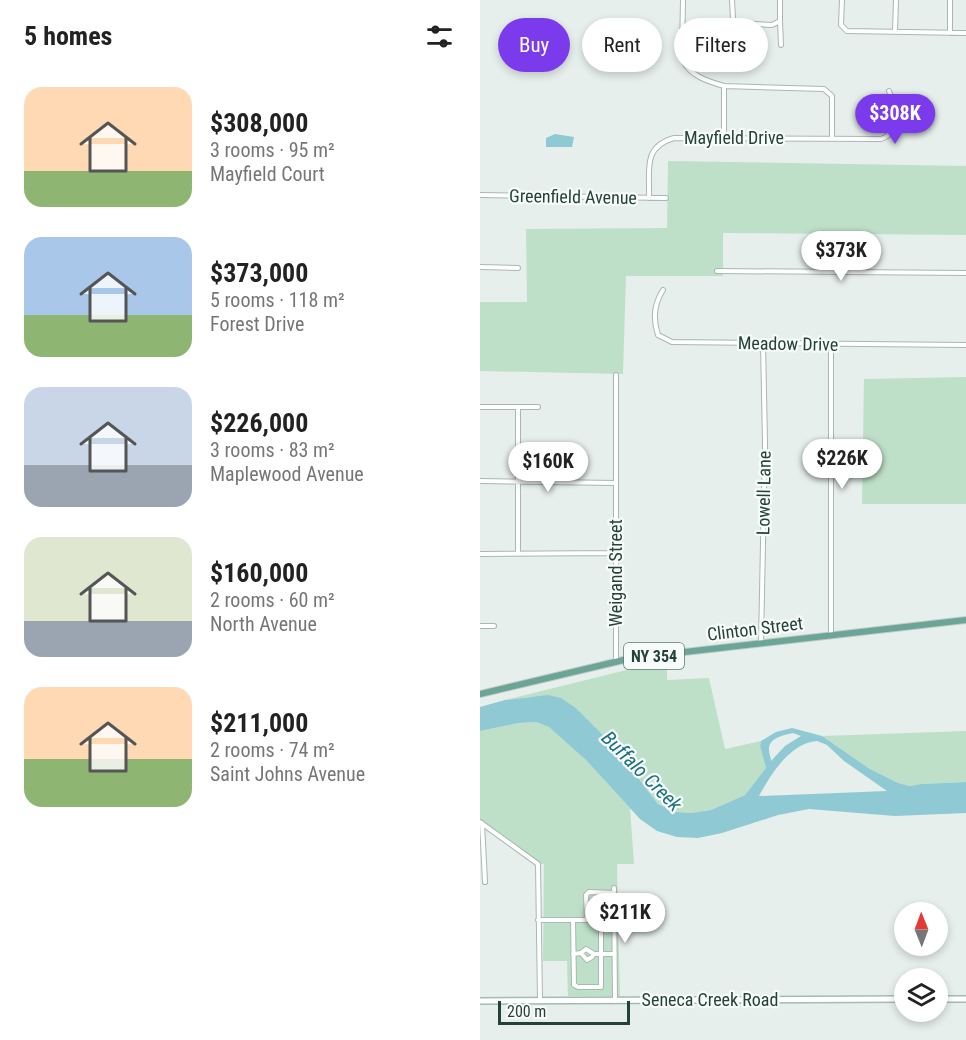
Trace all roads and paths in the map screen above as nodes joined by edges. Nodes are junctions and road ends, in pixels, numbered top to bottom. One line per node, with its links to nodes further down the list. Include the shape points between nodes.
1 (683, 0): 7 (street)
2 (732, 0): 8 (street, via 735,23 772,25)
3 (780, 0): 8 (street)
4 (842, 0): 9 (street, via 841,25 847,31)
5 (896, 0): 9 (street)
6 (950, 0): 10 (street)
7 (683, 18)
8 (780, 21): 12 (street)
9 (895, 32): 10 (street)
10 (950, 33): 11 (street)
11 (966, 33)
12 (781, 45)
13 (692, 72): 14 (street)
14 (724, 86): 16 (street); 17 (street, via 824,89 831,96)
15 (889, 90): 17 (street, Mayfield Drive, via 895,112 890,136)
16 (724, 138): 17 (street, Mayfield Drive); 19 (street, Mayfield Drive, via 674,138 657,145 651,156)
17 (832, 139)
18 (480, 195): 19 (street, Greenfield Avenue)
19 (649, 198): 20 (street, Greenfield Avenue)
20 (666, 198)
21 (480, 267): 22 (street)
22 (518, 268)
23 (717, 271): 24 (street)
24 (966, 273)
25 (663, 290): 26 (street, Meadow Drive, via 658,298 655,326 665,340)
26 (763, 343): 27 (street, Meadow Drive); 43 (street, Lowell Lane)
27 (831, 344): 28 (street, Meadow Drive); 42 (street)
28 (966, 345)
29 (616, 375): 35 (street, Weigand Street)
30 (480, 407): 32 (street)
31 (538, 407): 32 (street)
32 (518, 408): 34 (street)
33 (480, 481): 34 (street)
34 (518, 481): 35 (street); 36 (street)
35 (616, 483): 37 (street, Weigand Street)
36 (518, 553): 37 (street); 38 (street)
37 (616, 553): 44 (street, Weigand Street)
38 (480, 554)
39 (966, 620): 42 (main road, Clinton Street / NY 354)
40 (480, 626): 41 (street)
41 (494, 626)
42 (831, 635): 43 (main road, Clinton Street / NY 354)
43 (761, 643): 44 (main road, Clinton Street / NY 354)
44 (616, 662): 45 (main road, Clinton Street / NY 354)
45 (480, 694)
46 (481, 822): 47 (street); 48 (street, via 538,864)
47 (485, 882)
48 (538, 920): 49 (street); 60 (street)
49 (573, 920): 50 (street); 52 (street)
50 (587, 920): 54 (street, via 601,921); 55 (street, via 586,895 614,890)
51 (581, 953): 52 (street); 53 (street, via 586,949); 53 (street, via 587,960)
52 (573, 954): 54 (street, via 574,985 598,988 602,984)
53 (594, 954): 54 (street)
54 (602, 954): 55 (street)
55 (615, 954): 61 (street)
56 (894, 999): 61 (street, Seneca Creek Road)
57 (948, 999): 58 (street)
58 (966, 999)
59 (480, 1001): 60 (street, Seneca Creek Road)
60 (540, 1001): 61 (street, Seneca Creek Road)
61 (615, 1001)

